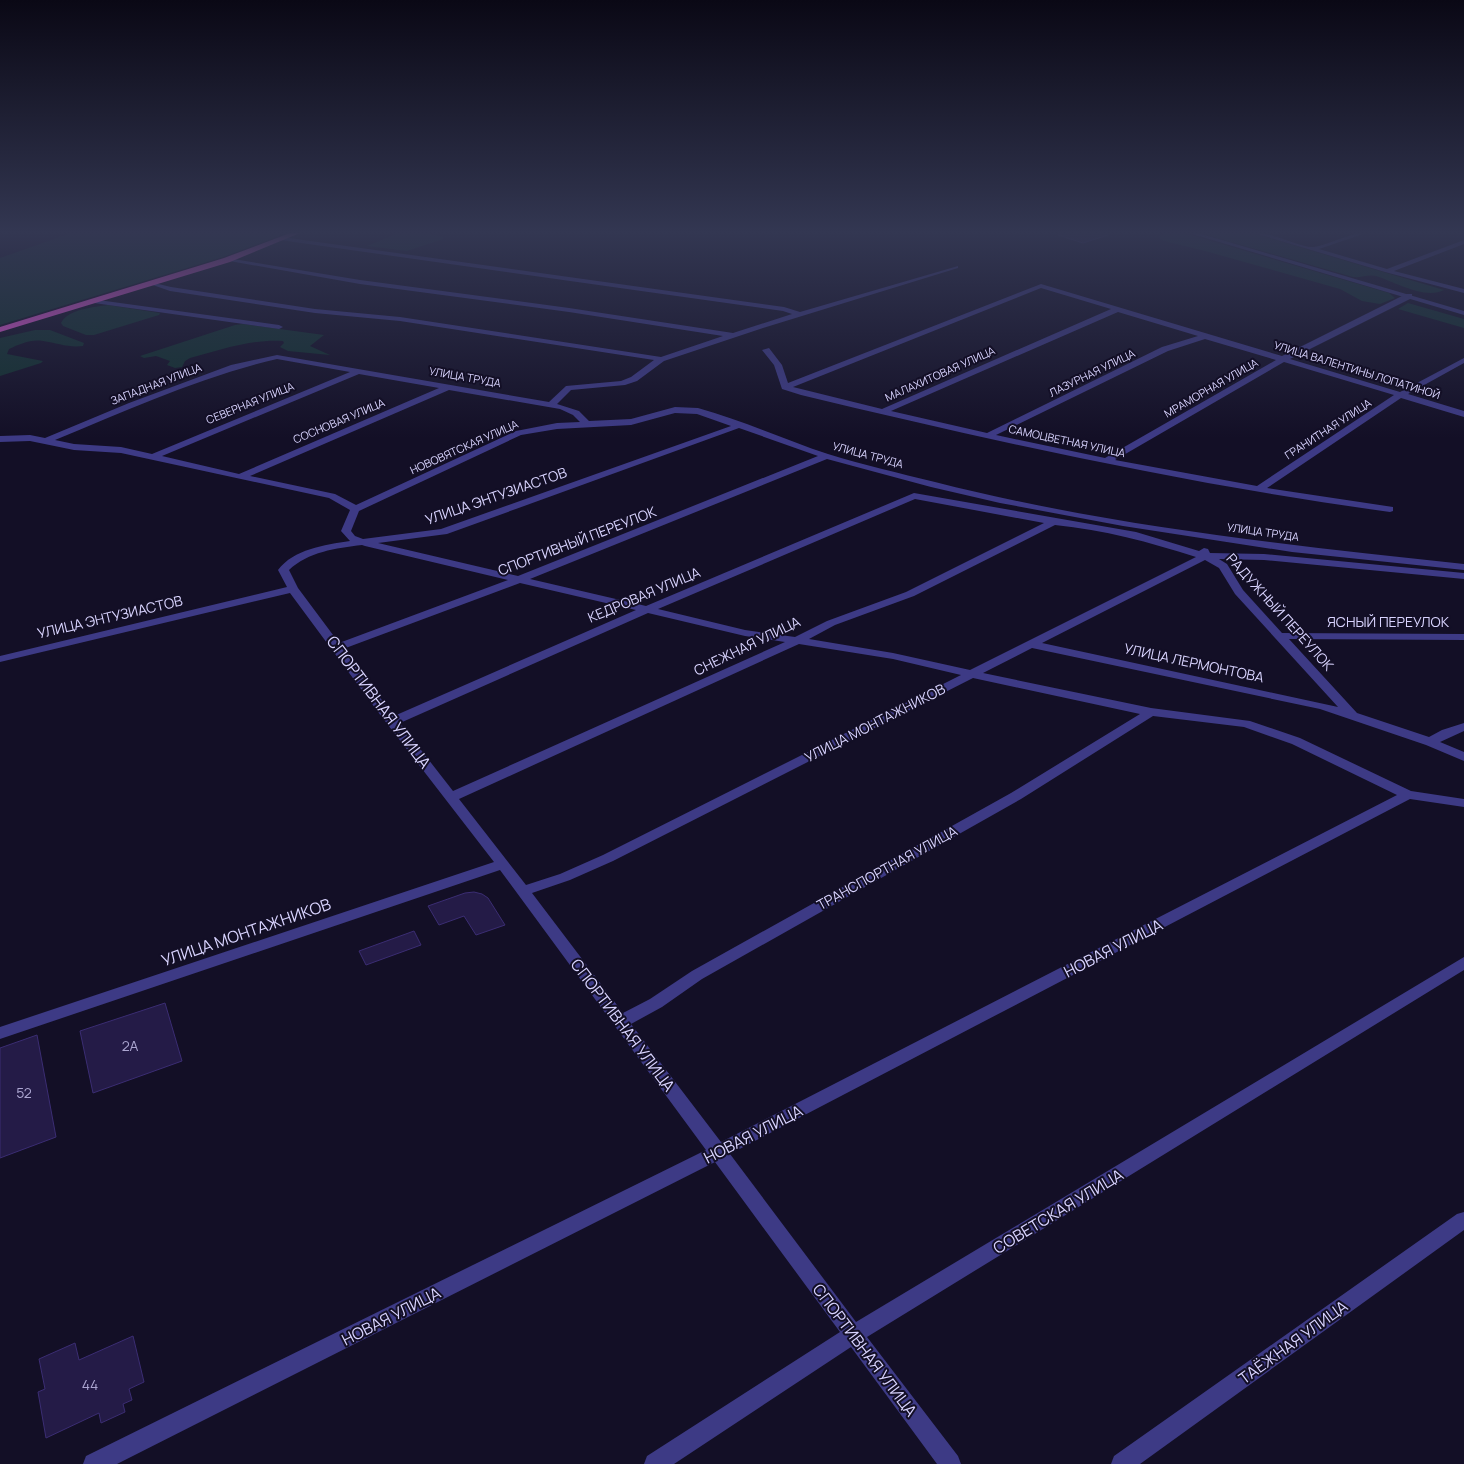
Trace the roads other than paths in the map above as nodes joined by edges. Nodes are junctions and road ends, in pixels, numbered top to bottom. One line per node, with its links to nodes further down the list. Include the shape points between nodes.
1 (93, 301): 15 (highway)
2 (96, 301): 14 (street)
3 (254, 301): 20 (street, via 400,319)
4 (509, 301): 16 (street)
5 (735, 301): 13 (street, via 784,308)
6 (842, 301): 13 (street)
7 (1003, 301): 25 (street, УЛИЦА ВАЛЕНТИНЫ ЛОПАТИНОЙ)
8 (1093, 301): 11 (street, УЛИЦА ВАЛЕНТИНЫ ЛОПАТИНОЙ)
9 (1398, 301): 21 (street, МРАМОРНАЯ УЛИЦА)
10 (1426, 301): 12 (street)
11 (1118, 309): 17 (street, УЛИЦА ВАЛЕНТИНЫ ЛОПАТИНОЙ); 28 (street, МАЛАХИТОВАЯ УЛИЦА)
12 (1464, 313)
13 (800, 314): 16 (street)
14 (279, 327)
15 (0, 330)
16 (734, 335): 20 (street)
17 (1207, 337): 21 (street, УЛИЦА ВАЛЕНТИНЫ ЛОПАТИНОЙ); 32 (street, ЛАЗУРНАЯ УЛИЦА, via 1166,349)
18 (766, 350): 25 (street, via 780,370)
19 (277, 357): 23 (street, УЛИЦА ТРУДА); 34 (street, ЗАПАДНАЯ УЛИЦА, via 224,370)
20 (660, 359): 27 (street, via 634,379 622,383 569,388)
21 (1283, 359): 26 (street, УЛИЦА ВАЛЕНТИНЫ ЛОПАТИНОЙ); 37 (street, МРАМОРНАЯ УЛИЦА)
22 (1464, 360): 26 (street, ГРАНИТНАЯ УЛИЦА)
23 (356, 372): 24 (street, УЛИЦА ТРУДА); 36 (street, СЕВЕРНАЯ УЛИЦА)
24 (448, 387): 27 (street, УЛИЦА ТРУДА); 38 (street, СОСНОВАЯ УЛИЦА)
25 (785, 387): 28 (street, САМОЦВЕТНАЯ УЛИЦА)
26 (1400, 394): 29 (street, УЛИЦА ВАЛЕНТИНЫ ЛОПАТИНОЙ); 39 (street, ГРАНИТНАЯ УЛИЦА)
27 (551, 405): 30 (street, УЛИЦА ТРУДА, via 573,411)
28 (882, 412): 32 (street, САМОЦВЕТНАЯ УЛИЦА)
29 (1464, 414)
30 (587, 424): 31 (street, УЛИЦА ТРУДА, via 631,422 684,410 707,413); 41 (street, НОВОВЯТСКАЯ УЛИЦА, via 520,433)
31 (738, 426): 35 (street, УЛИЦА ТРУДА); 46 (street, УЛИЦА ЭНТУЗИАСТОВ, via 443,532)
32 (988, 436): 37 (street, САМОЦВЕТНАЯ УЛИЦА)
33 (0, 439): 34 (street, via 25,437)
34 (46, 441): 36 (street)
35 (826, 456): 45 (street, УЛИЦА ТРУДА, via 934,486 1000,500); 51 (street, СПОРТИВНЫЙ ПЕРЕУЛОК)
36 (153, 457): 38 (street)
37 (1107, 461): 39 (street, САМОЦВЕТНАЯ УЛИЦА)
38 (240, 477): 41 (street, via 332,496)
39 (1258, 490): 42 (street, САМОЦВЕТНАЯ УЛИЦА)
40 (909, 498): 43 (street, УЛИЦА ТРУДА, via 920,496); 53 (street, КЕДРОВАЯ УЛИЦА)
41 (355, 509): 44 (street)
42 (1390, 509)
43 (1054, 522): 48 (street, УЛИЦА ТРУДА, via 1136,535); 56 (street, СНЕЖНАЯ УЛИЦА, via 910,594 831,623)
44 (346, 527): 46 (street, via 347,535); 47 (street, via 339,535)
45 (1200, 535): 48 (street); 49 (street, УЛИЦА ТРУДА, via 1292,549)
46 (365, 543): 47 (street, УЛИЦА ЭНТУЗИАСТОВ); 51 (street)
47 (306, 554): 52 (street, УЛИЦА ЭНТУЗИАСТОВ, via 289,562 283,570)
48 (1205, 556): 50 (street, УЛИЦА ТРУДА, via 1264,557); 54 (street, РАДУЖНЫЙ ПЕРЕУЛОК, via 1223,566 1239,592); 57 (street, УЛИЦА МОНТАЖНИКОВ)
49 (1464, 567)
50 (1464, 576)
51 (518, 579): 53 (street); 58 (street, СПОРТИВНЫЙ ПЕРЕУЛОК)
52 (293, 588): 58 (street, СПОРТИВНАЯ УЛИЦА); 59 (street, УЛИЦА ЭНТУЗИАСТОВ)
53 (646, 610): 56 (street, via 745,633); 63 (street, КЕДРОВАЯ УЛИЦА)
54 (1281, 636): 55 (street, ЯСНЫЙ ПЕРЕУЛОК); 62 (street, РАДУЖНЫЙ ПЕРЕУЛОК)
55 (1464, 637)
56 (798, 640): 60 (street, via 893,656); 68 (street, СНЕЖНАЯ УЛИЦА)
57 (1029, 644): 60 (street, УЛИЦА МОНТАЖНИКОВ); 62 (street, УЛИЦА ЛЕРМОНТОВА, via 1274,694)
58 (337, 647): 63 (street, СПОРТИВНАЯ УЛИЦА)
59 (0, 659)
60 (969, 674): 61 (street); 71 (street, УЛИЦА МОНТАЖНИКОВ, via 608,858)
61 (1151, 712): 67 (street, via 1224,720 1270,731); 73 (street, ТРАНСПОРТНАЯ УЛИЦА, via 1016,796 697,975)
62 (1351, 714): 65 (street, УЛИЦА ЛЕРМОНТОВА)
63 (392, 722): 68 (street, СПОРТИВНАЯ УЛИЦА)
64 (1464, 727): 65 (street)
65 (1430, 742): 66 (street, УЛИЦА ЛЕРМОНТОВА)
66 (1464, 757)
67 (1408, 795): 69 (street); 75 (street, НОВАЯ УЛИЦА)
68 (452, 797): 70 (street, СПОРТИВНАЯ УЛИЦА)
69 (1464, 803)
70 (502, 864): 71 (street, СПОРТИВНАЯ УЛИЦА); 74 (street, УЛИЦА МОНТАЖНИКОВ)
71 (523, 891): 73 (street, СПОРТИВНАЯ УЛИЦА)
72 (1464, 964): 77 (street, СОВЕТСКАЯ УЛИЦА)
73 (621, 1022): 75 (street, СПОРТИВНАЯ УЛИЦА)
74 (0, 1033)
75 (718, 1152): 77 (street, СПОРТИВНАЯ УЛИЦА); 78 (street, НОВАЯ УЛИЦА)
76 (1464, 1220): 81 (street, ТАЁЖНАЯ УЛИЦА)
77 (853, 1335): 79 (street, СОВЕТСКАЯ УЛИЦА); 80 (street, СПОРТИВНАЯ УЛИЦА)
78 (94, 1464)
79 (655, 1464)
80 (950, 1464)
81 (1122, 1464)

